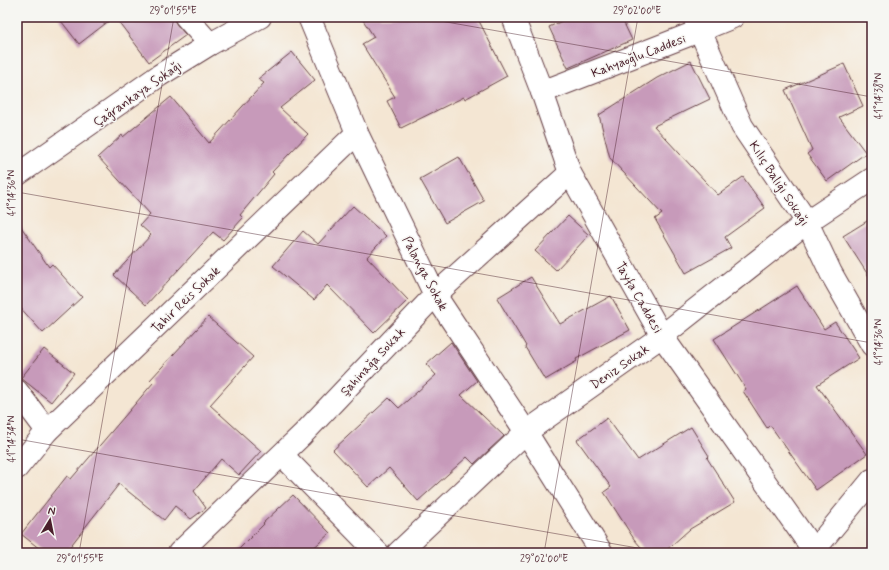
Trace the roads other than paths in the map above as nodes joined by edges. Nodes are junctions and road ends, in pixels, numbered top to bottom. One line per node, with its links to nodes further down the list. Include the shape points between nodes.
1 (186, 17): 7 (street)
2 (260, 17): 7 (street, Çağrankaya Sokağı)
3 (309, 17): 9 (street, Palanga Sokak)
4 (512, 17): 8 (street, Tayfa Caddesi)
5 (733, 17): 6 (street, Kahyaoğlu Caddesi)
6 (697, 24): 8 (street, Kahyaoğlu Caddesi); 13 (street, Kılıç Balığı Sokağı, via 742,126)
7 (210, 44): 11 (street, Çağrankaya Sokağı, via 160,75)
8 (542, 92): 10 (street, Tayfa Caddesi)
9 (357, 133): 14 (street, Palanga Sokak); 18 (street, Tahir Reis Sokak)
10 (570, 173): 14 (street, Şahinağa Sokak); 15 (street, Tayfa Caddesi)
11 (17, 175)
12 (872, 179): 13 (street, Deniz Sokak)
13 (807, 222): 15 (street, Deniz Sokak); 16 (street, Kılıç Balığı Sokağı, via 831,273)
14 (435, 295): 19 (street, Palanga Sokak); 20 (street, Şahinağa Sokak)
15 (662, 336): 19 (street, Deniz Sokak); 24 (street, Tayfa Caddesi)
16 (872, 345)
17 (17, 391): 18 (street)
18 (47, 431): 21 (street, Tahir Reis Sokak)
19 (526, 432): 23 (street, Palanga Sokak); 27 (street, Deniz Sokak)
20 (282, 454): 25 (street, Şahinağa Sokak); 26 (street)
21 (17, 468)
22 (872, 480): 24 (street)
23 (592, 548)
24 (813, 552)
25 (179, 553)
26 (378, 553)
27 (398, 553)

